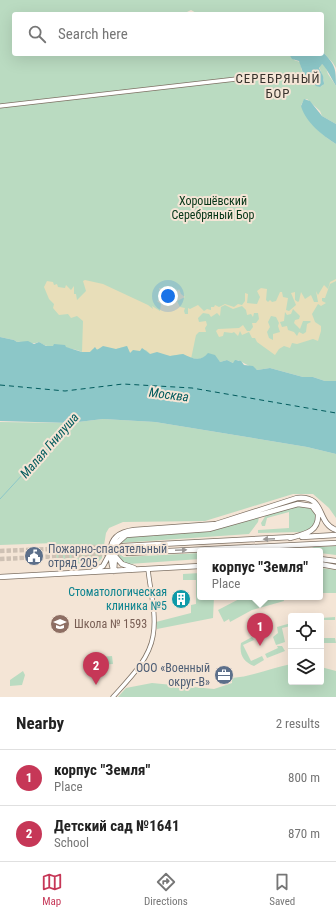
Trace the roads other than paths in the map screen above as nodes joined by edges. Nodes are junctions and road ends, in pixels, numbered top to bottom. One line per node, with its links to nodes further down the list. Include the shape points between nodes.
1 (287, 77): 2 (street, via 272,75)
2 (0, 106)
3 (336, 530): 10 (main road, via 326,524 316,503 303,498 216,524 127,531 113,540)
4 (336, 535): 5 (main road)
5 (290, 538): 7 (main road, one-way to 7); 10 (main road, via 309,533 316,525 318,514 312,506 298,504 209,529 126,535 118,541)
6 (336, 543): 8 (main road, one-way to 6)
7 (123, 546)
8 (232, 548)
9 (197, 550): 11 (main road, one-way to 9)
10 (112, 552): 17 (main road, via 122,564); 19 (main road); 20 (main road, via 103,566)
11 (128, 553)
12 (323, 559): 13 (main road)
13 (336, 561)
14 (323, 565): 16 (main road)
15 (197, 566): 18 (main road)
16 (336, 567)
17 (141, 569): 18 (main road); 19 (main road)
18 (148, 569): 22 (street, via 154,621 152,643 133,674)
19 (114, 571): 20 (main road)
20 (86, 573): 21 (main road)
21 (0, 577)
22 (113, 697)

